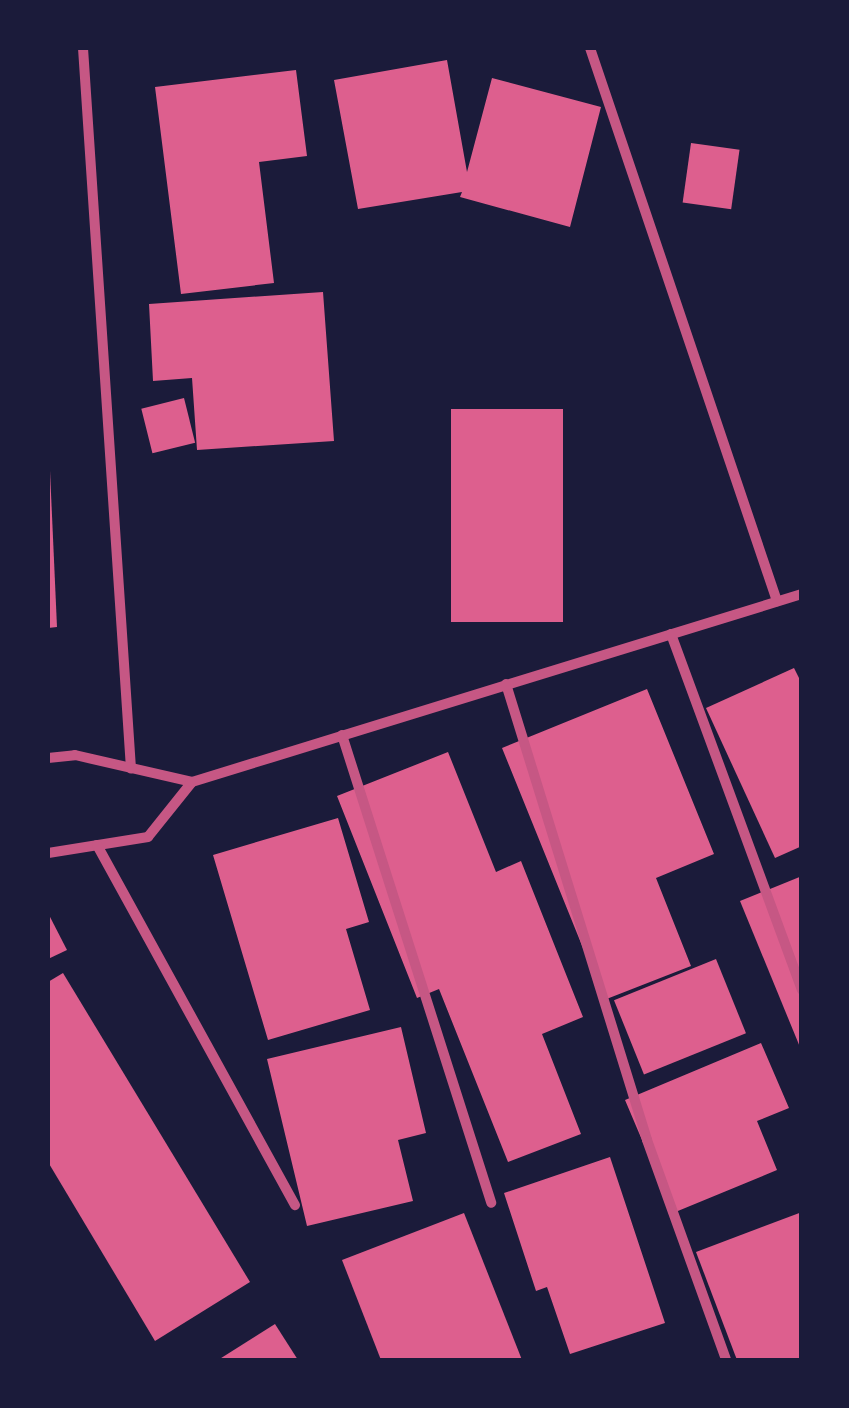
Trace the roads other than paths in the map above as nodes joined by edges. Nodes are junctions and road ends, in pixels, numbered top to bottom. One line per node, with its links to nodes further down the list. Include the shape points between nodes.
1 (83, 48): 9 (street)
2 (590, 48): 4 (street)
3 (802, 594): 4 (street)
4 (776, 601): 5 (street)
5 (671, 634): 6 (street); 13 (street)
6 (506, 684): 7 (street); 16 (street, via 648,1140)
7 (342, 736): 10 (street); 14 (street)
8 (48, 758): 9 (street, via 74,755)
9 (131, 768): 10 (street)
10 (192, 782): 11 (street, via 148,837)
11 (97, 845): 12 (street); 15 (street)
12 (48, 853)
13 (802, 990)
14 (491, 1204)
15 (295, 1206)
16 (726, 1360)

